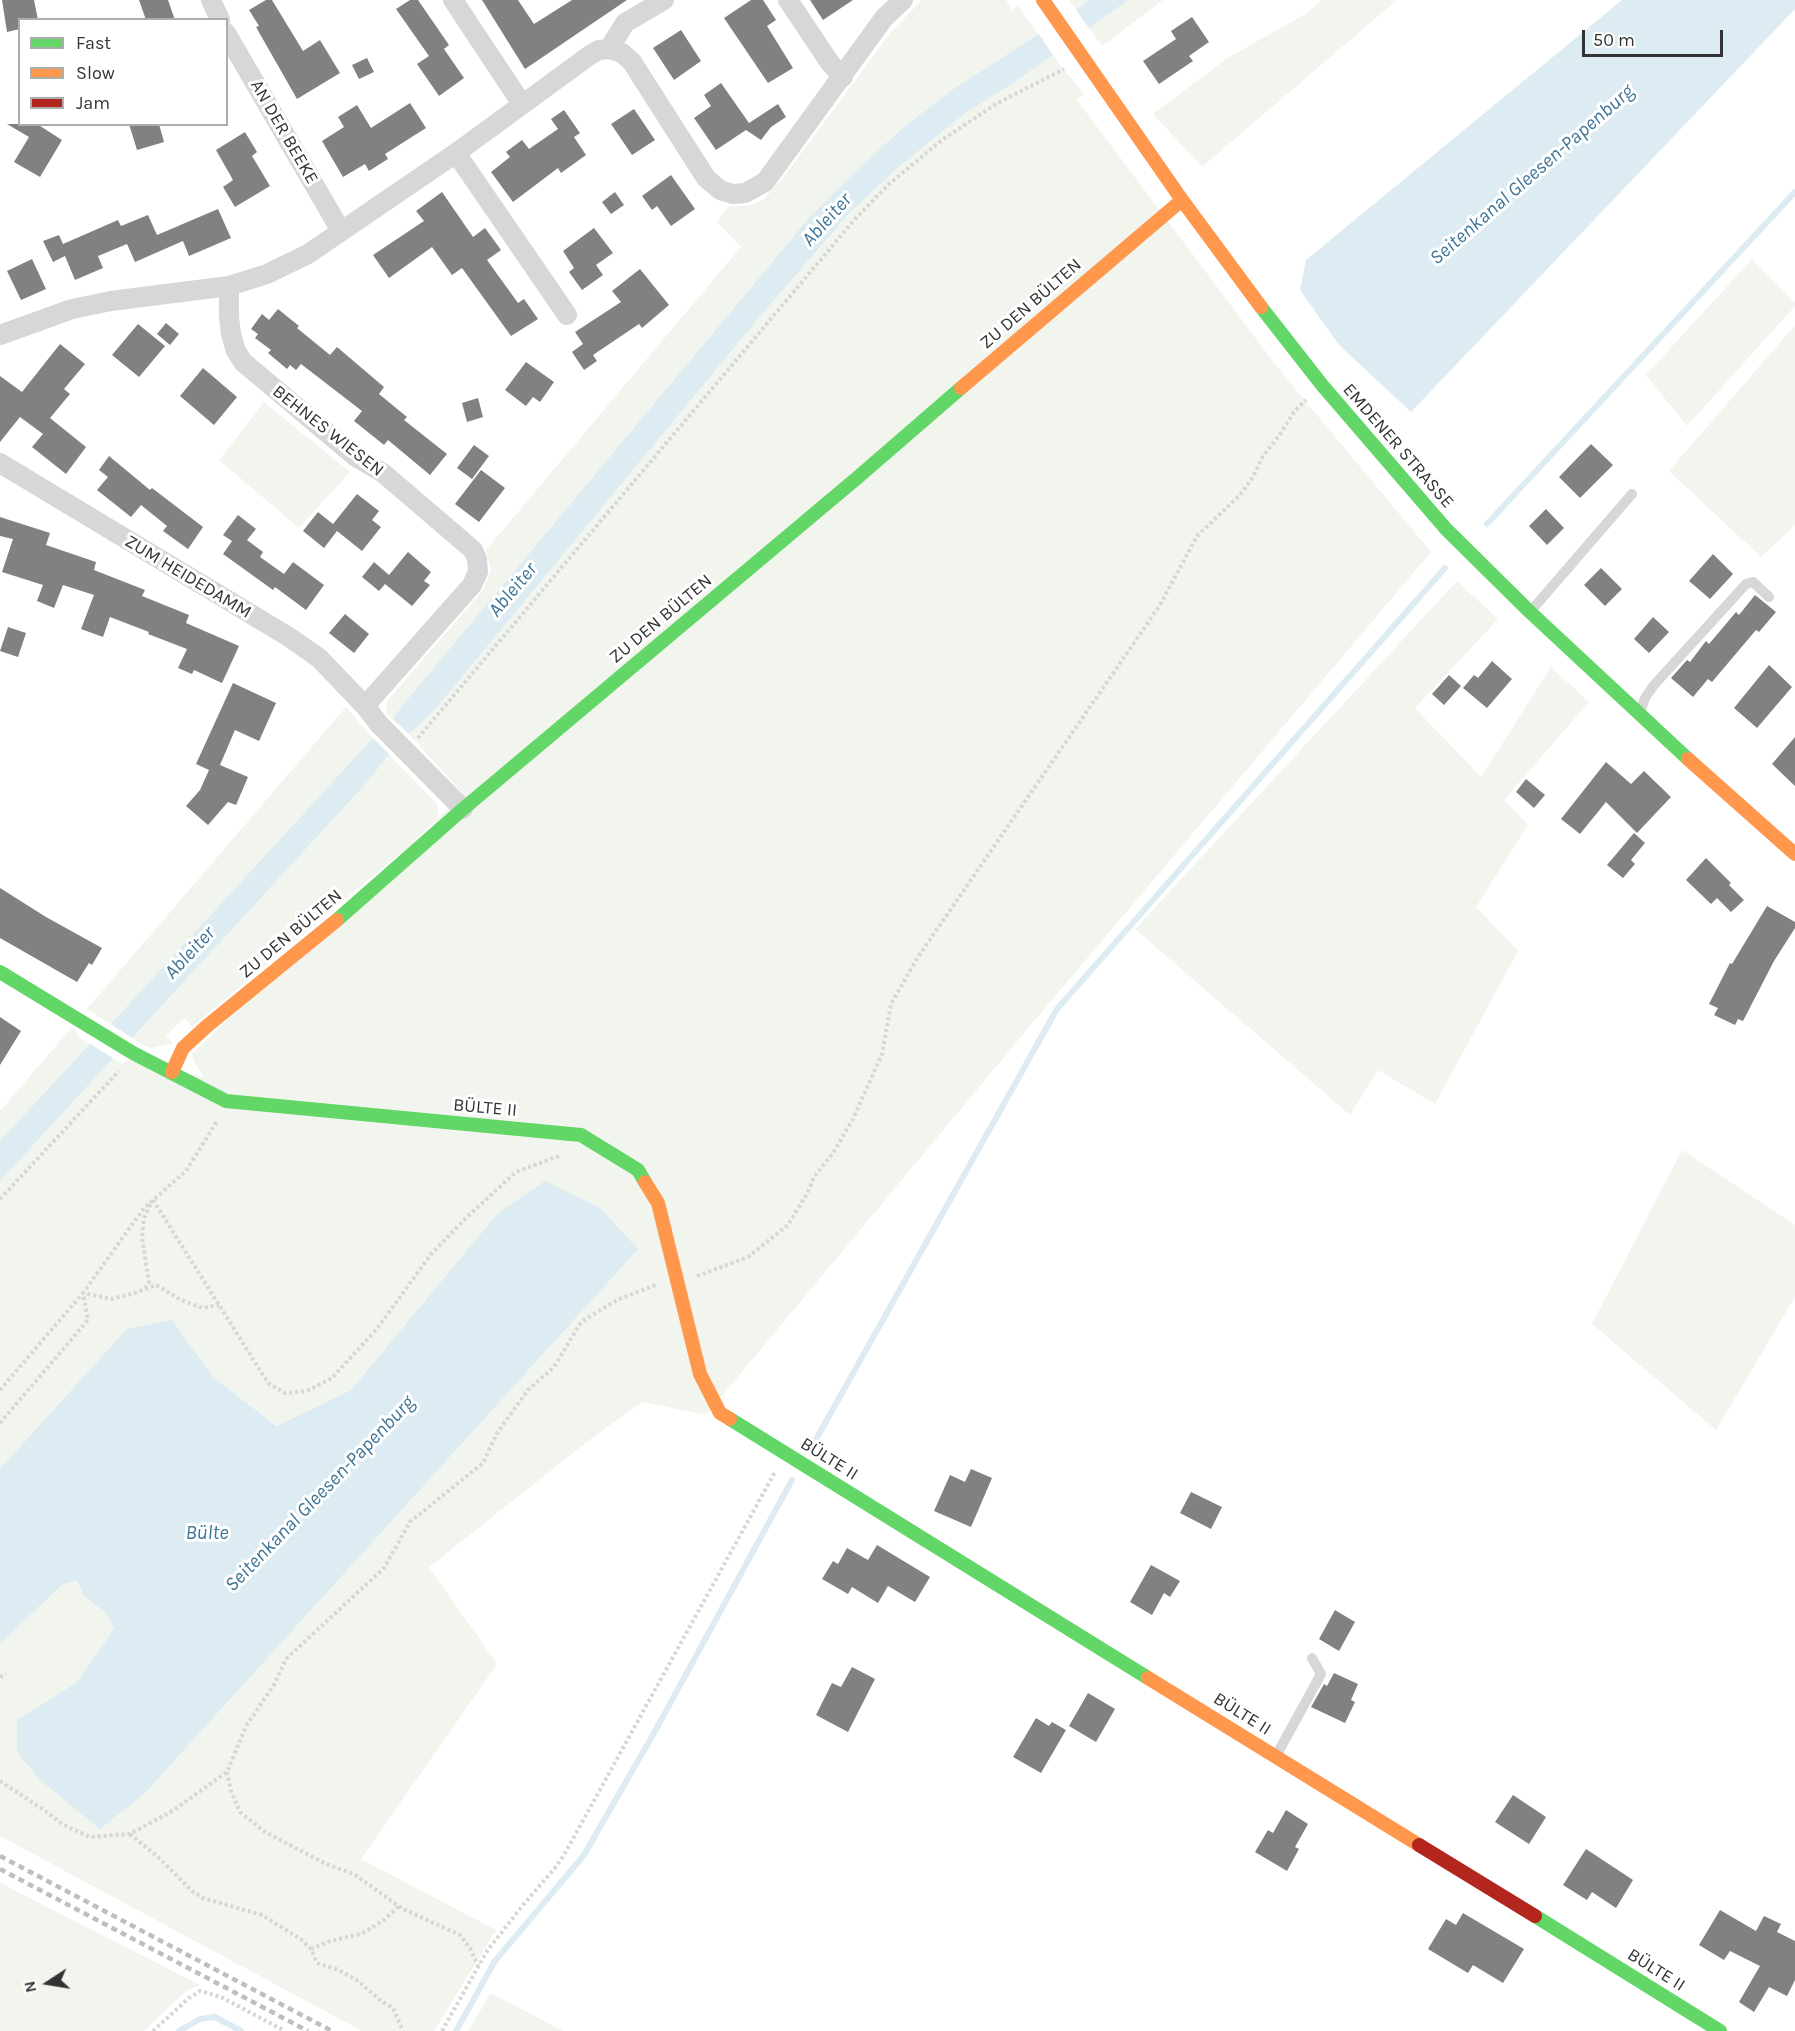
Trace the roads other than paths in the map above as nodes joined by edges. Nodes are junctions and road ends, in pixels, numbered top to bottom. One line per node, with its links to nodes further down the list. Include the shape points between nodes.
1 (211, 0): 7 (street)
2 (453, 0): 11 (street)
3 (664, 0): 9 (street, via 625,23)
4 (788, 0): 10 (street)
5 (903, 0): 10 (street, via 884,18)
6 (1043, 0): 13 (street, EMDENER STRASSE)
7 (219, 18)
8 (228, 36): 14 (street, AN DER BEEKE)
9 (609, 49): 10 (street, via 632,62 706,178 720,190 733,194 745,193 765,182); 11 (street, via 590,55)
10 (843, 76)
11 (522, 104): 12 (street)
12 (456, 153): 14 (street); 16 (street)
13 (1182, 200): 21 (street, EMDENER STRASSE, via 1322,385 1446,528); 24 (street, ZU DEN BÜLTEN)
14 (341, 231): 15 (street, via 308,254 267,274)
15 (229, 286): 17 (street, via 82,307); 22 (street, BEHNES WIESEN, via 231,334 243,362 356,457 383,473 473,550 477,559 478,572 472,585)
16 (567, 315)
17 (0, 335)
18 (0, 463): 22 (street, ZUM HEIDEDAMM, via 289,637 319,658)
19 (1632, 494): 21 (lane)
20 (1769, 597): 23 (lane, via 1753,582 1746,584 1654,685)
21 (1530, 612): 23 (street, EMDENER STRASSE)
22 (365, 706): 24 (street, ZUM HEIDEDAMM)
23 (1639, 715): 25 (street, EMDENER STRASSE)
24 (463, 809): 27 (street, ZU DEN BÜLTEN, via 311,943 207,1026 183,1048)
25 (1795, 854)
26 (0, 972): 27 (street, BÜLTE II, via 139,1056)
27 (172, 1071): 29 (street, BÜLTE II, via 226,1101 581,1135 638,1170 658,1203 700,1374 720,1413)
28 (1312, 1658): 29 (lane, via 1321,1674)
29 (1276, 1756): 30 (street, BÜLTE II)
30 (1720, 2031)

